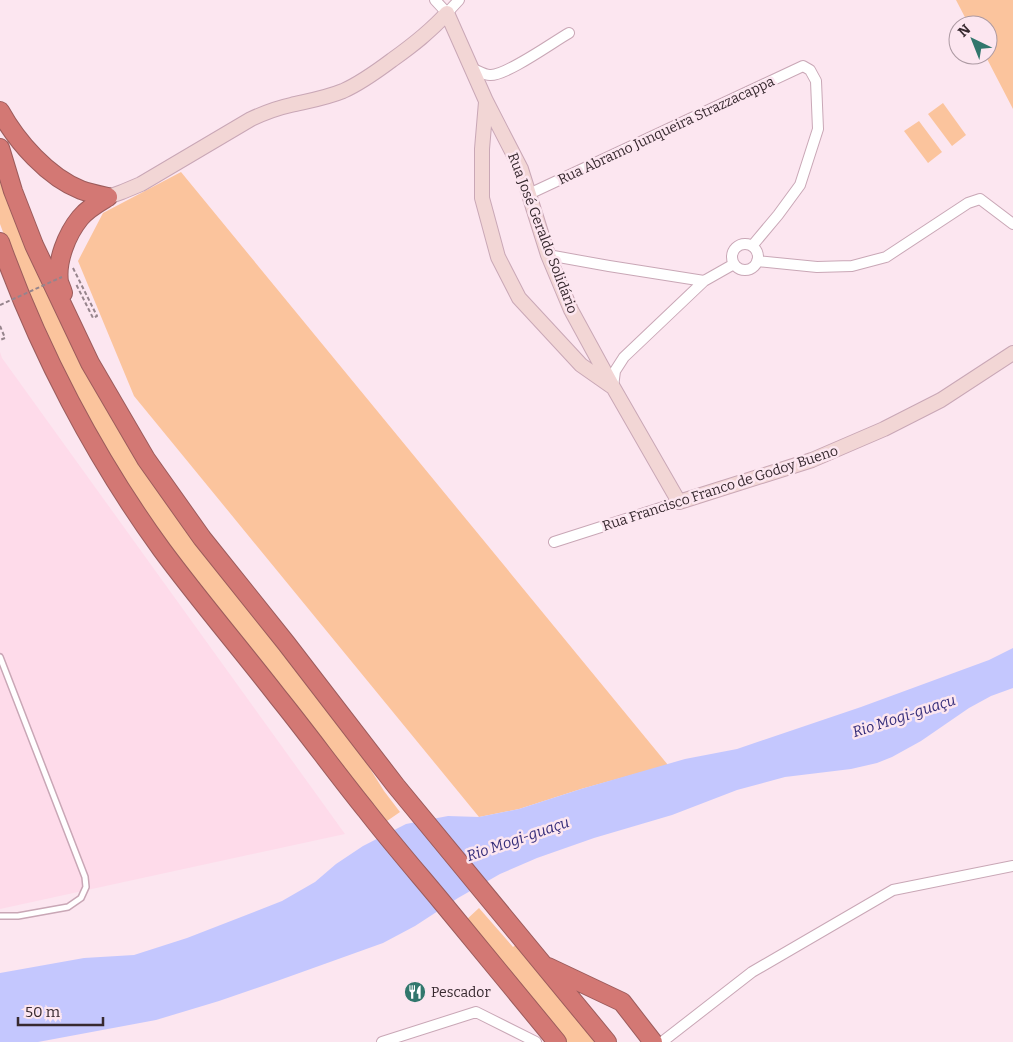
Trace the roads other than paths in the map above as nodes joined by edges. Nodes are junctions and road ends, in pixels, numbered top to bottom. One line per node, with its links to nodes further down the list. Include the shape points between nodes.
1 (435, 0): 3 (street, Rua José Geraldo Solidário)
2 (459, 0): 3 (street)
3 (448, 13): 5 (street, Rua José Geraldo Solidário); 10 (street, via 416,43 369,77 343,91 268,111 140,184)
4 (569, 33): 5 (street, via 498,75 488,75)
5 (471, 68): 6 (street, Rua José Geraldo Solidário)
6 (486, 101): 9 (street, Rua José Geraldo Solidário, via 521,169); 20 (street, Rua José Geraldo Solidário, via 482,198 498,257 519,298 581,365)
7 (0, 112): 10 (highway, via 18,139 59,178 81,190)
8 (0, 148): 19 (highway, via 34,245)
9 (529, 194): 13 (street, Rua Abramo Junqueira Strazzacappa, via 803,66 810,70 816,81 818,129 800,185); 14 (street, Rua José Geraldo Solidário)
10 (108, 197): 19 (highway, via 80,218 69,235 59,268 59,282)
11 (1013, 224): 15 (street, via 980,199 968,203 886,257 852,266 817,267)
12 (0, 242): 30 (highway, via 66,394 161,549 367,811)
13 (752, 246): 15 (street, via 758,255); 16 (street, via 747,244 736,248 732,258)
14 (548, 255): 17 (street); 20 (street, Rua José Geraldo Solidário, via 571,310)
15 (757, 261): 16 (street, via 744,270)
16 (734, 264): 17 (street)
17 (704, 281): 20 (street, via 624,357 615,371)
18 (1013, 353): 21 (street, Rua Francisco Franco de Godoy Bueno, via 941,400 884,429 812,460)
19 (90, 363): 26 (highway, via 146,459 202,538 396,786)
20 (613, 388): 21 (street)
21 (679, 502): 22 (street, Rua Francisco Franco de Godoy Bueno)
22 (554, 542)
23 (0, 657): 25 (lane, via 85,876 86,887 81,898 68,907)
24 (1013, 866): 27 (street, via 893,890 752,972)
25 (0, 916)
26 (543, 964): 31 (highway); 32 (highway, via 622,1002)
27 (674, 1038): 33 (street)
28 (382, 1042): 29 (street, via 476,1012)
29 (536, 1042)
30 (557, 1042)
31 (607, 1042)
32 (653, 1042)
33 (662, 1042)

